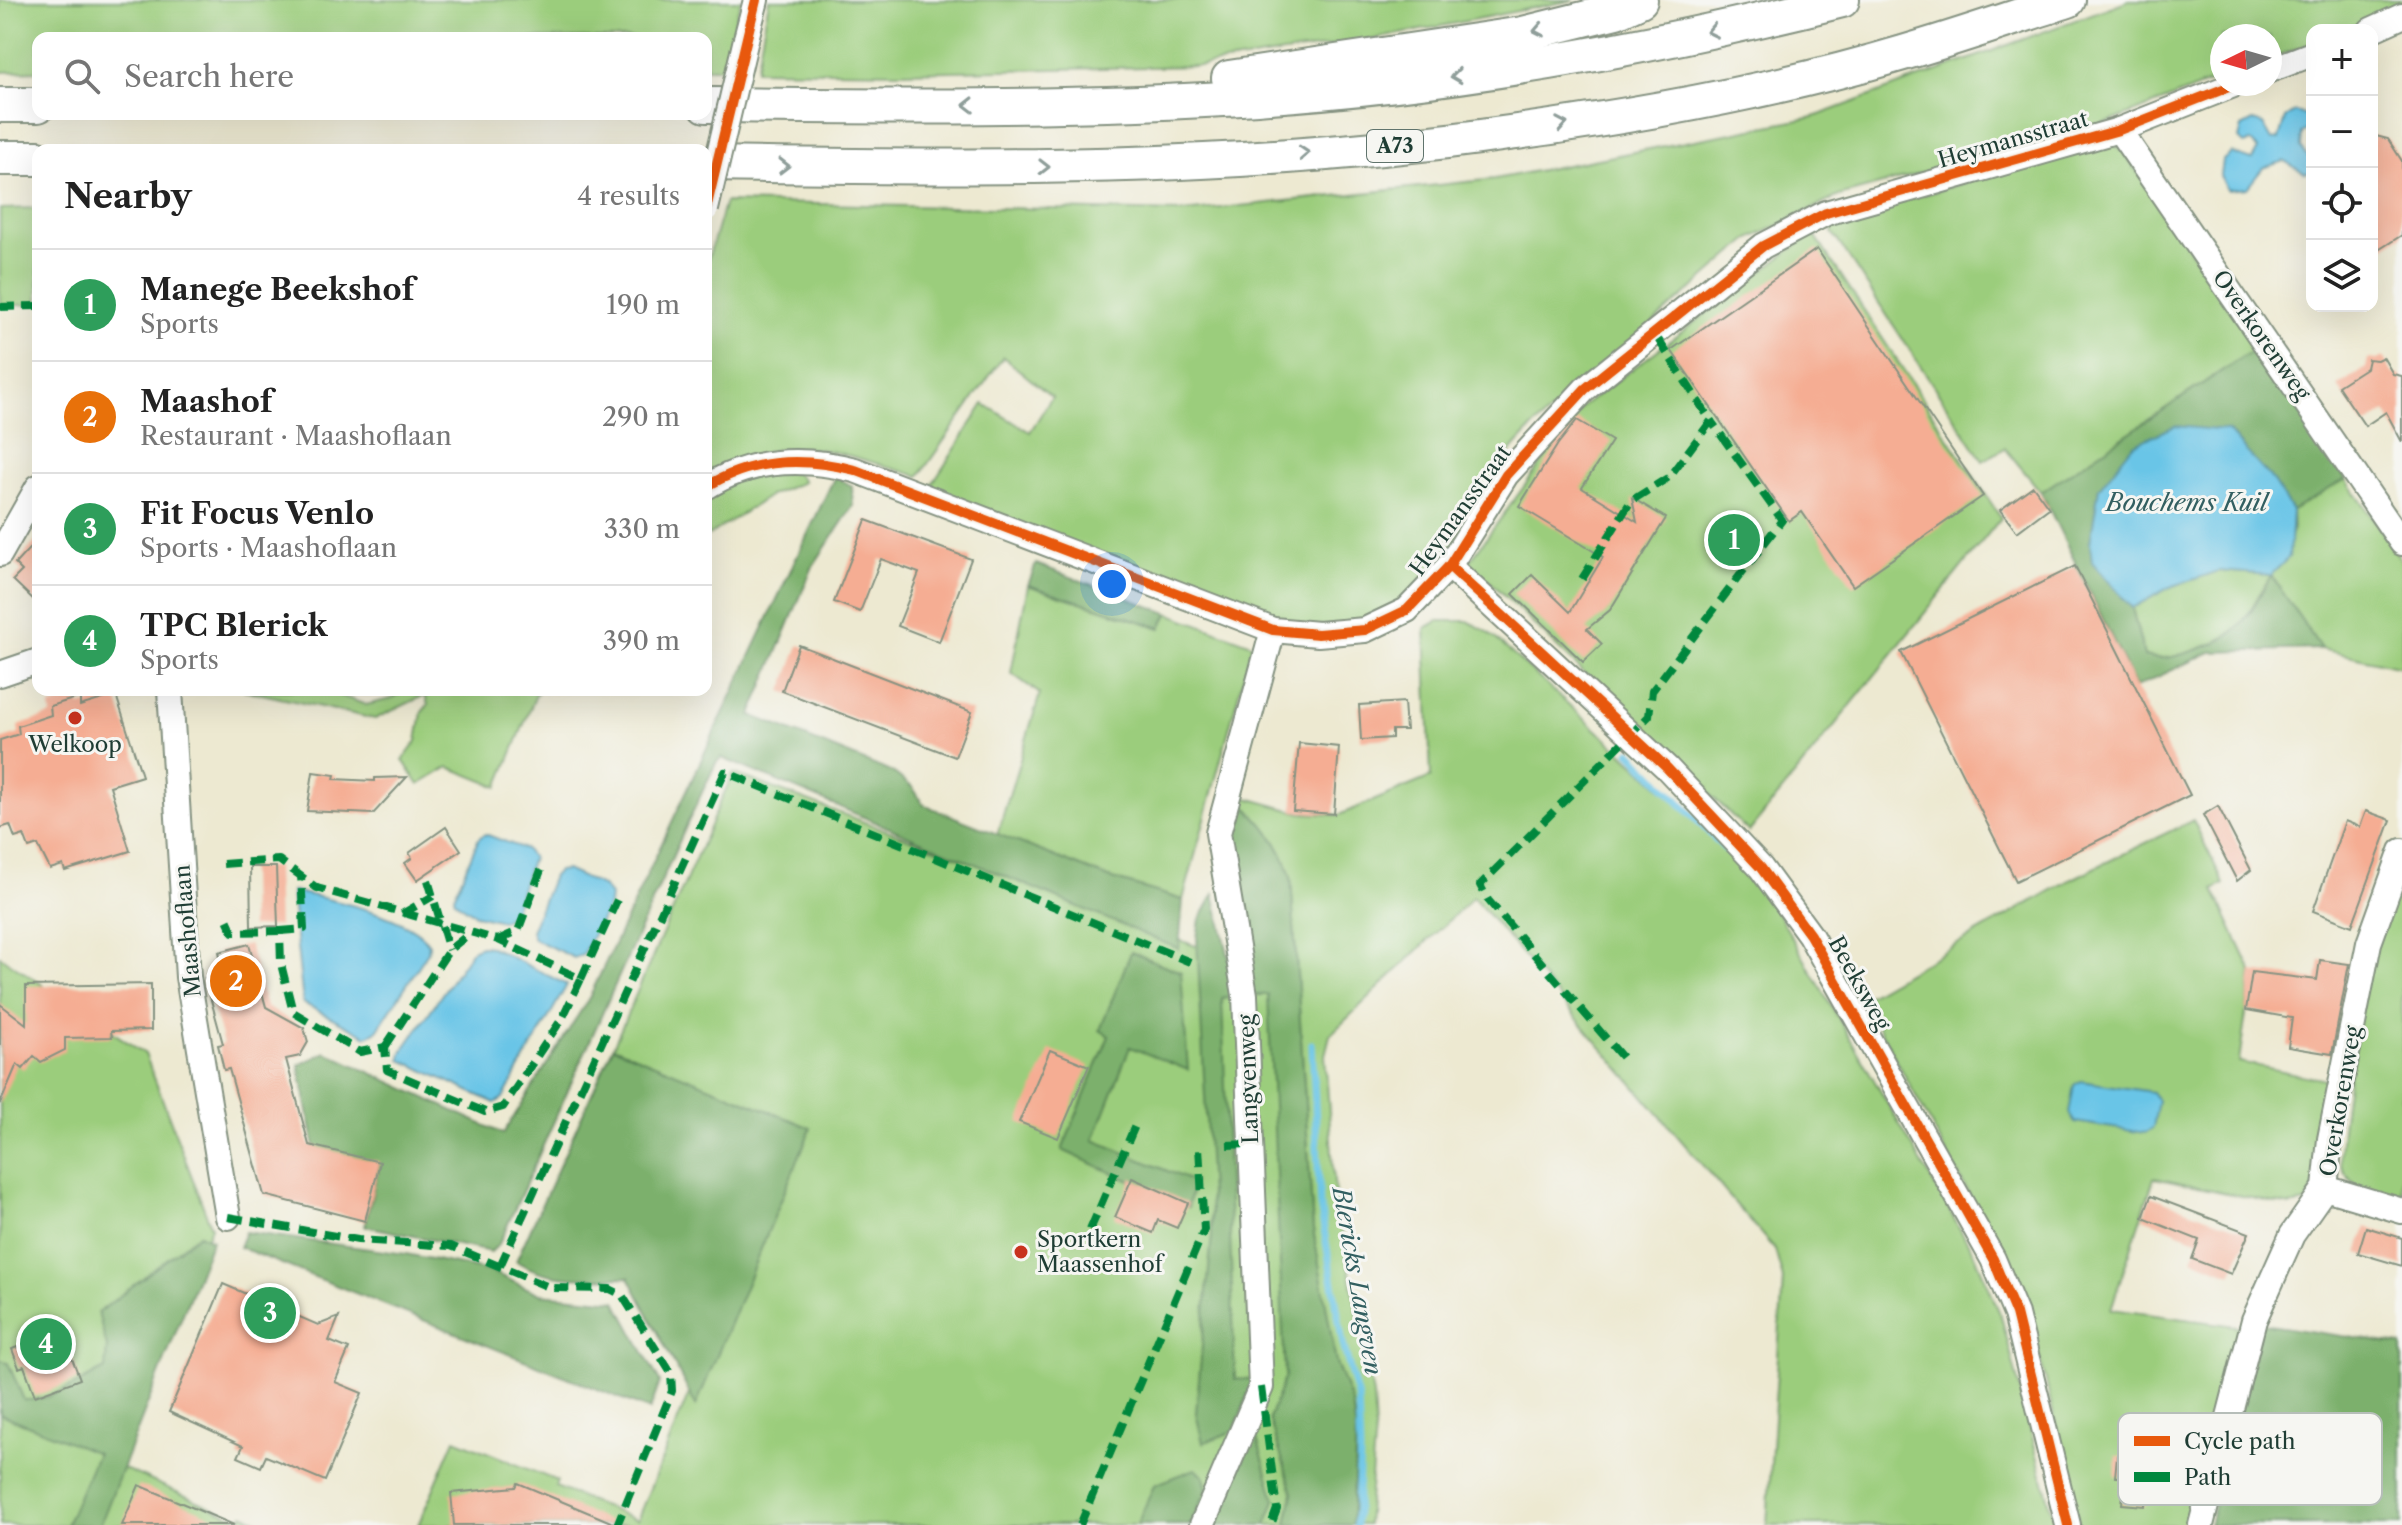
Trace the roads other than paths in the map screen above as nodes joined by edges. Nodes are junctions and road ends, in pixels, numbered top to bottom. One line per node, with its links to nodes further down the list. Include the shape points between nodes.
1 (756, 0): 18 (street, bridge)
2 (1640, 0): 10 (highway, one-way to 10, via 1523,34 1222,79)
3 (1842, 0): 10 (highway, one-way to 10, via 1493,72 1260,97)
4 (2068, 0): 17 (highway, A73, one-way to 4, via 1072,167 1367,149 1510,133 1774,85 1902,54)
5 (2402, 16): 6 (street)
6 (2378, 27)
7 (2306, 56): 8 (street)
8 (2282, 65)
9 (2210, 94): 14 (street, Heymansstraat)
10 (1131, 103): 13 (highway, one-way to 13)
11 (0, 105): 12 (highway)
12 (32, 105)
13 (712, 105)
14 (2119, 130): 21 (street, Overkorenweg); 23 (street, Heymansstraat, via 1826,213 1763,246 1585,389 1506,475)
15 (0, 158): 16 (highway)
16 (32, 158)
17 (712, 164)
18 (712, 184)
19 (712, 483): 24 (street, Heymansstraat, via 728,474 787,461 844,467)
20 (32, 498): 22 (street)
21 (2402, 543)
22 (0, 554)
23 (1449, 566): 24 (street, Heymansstraat, via 1407,610 1365,630); 35 (street, Beeksweg, via 1667,768 1761,868 1810,935 1993,1259 2029,1360)
24 (1273, 630): 34 (street, Langvenweg, via 1218,833 1245,995 1261,1387)
25 (32, 663): 26 (street)
26 (0, 674)
27 (170, 696): 31 (street, Maashoflaan, via 188,977)
28 (2402, 851): 29 (street, Overkorenweg, via 2369,943)
29 (2325, 1188): 30 (street); 32 (street, Overkorenweg, via 2292,1235 2254,1320)
30 (2402, 1211)
31 (228, 1217)
32 (2230, 1413)
33 (2206, 1505): 36 (street, Overkorenweg)
34 (1202, 1525)
35 (2068, 1525)
36 (2201, 1525)

